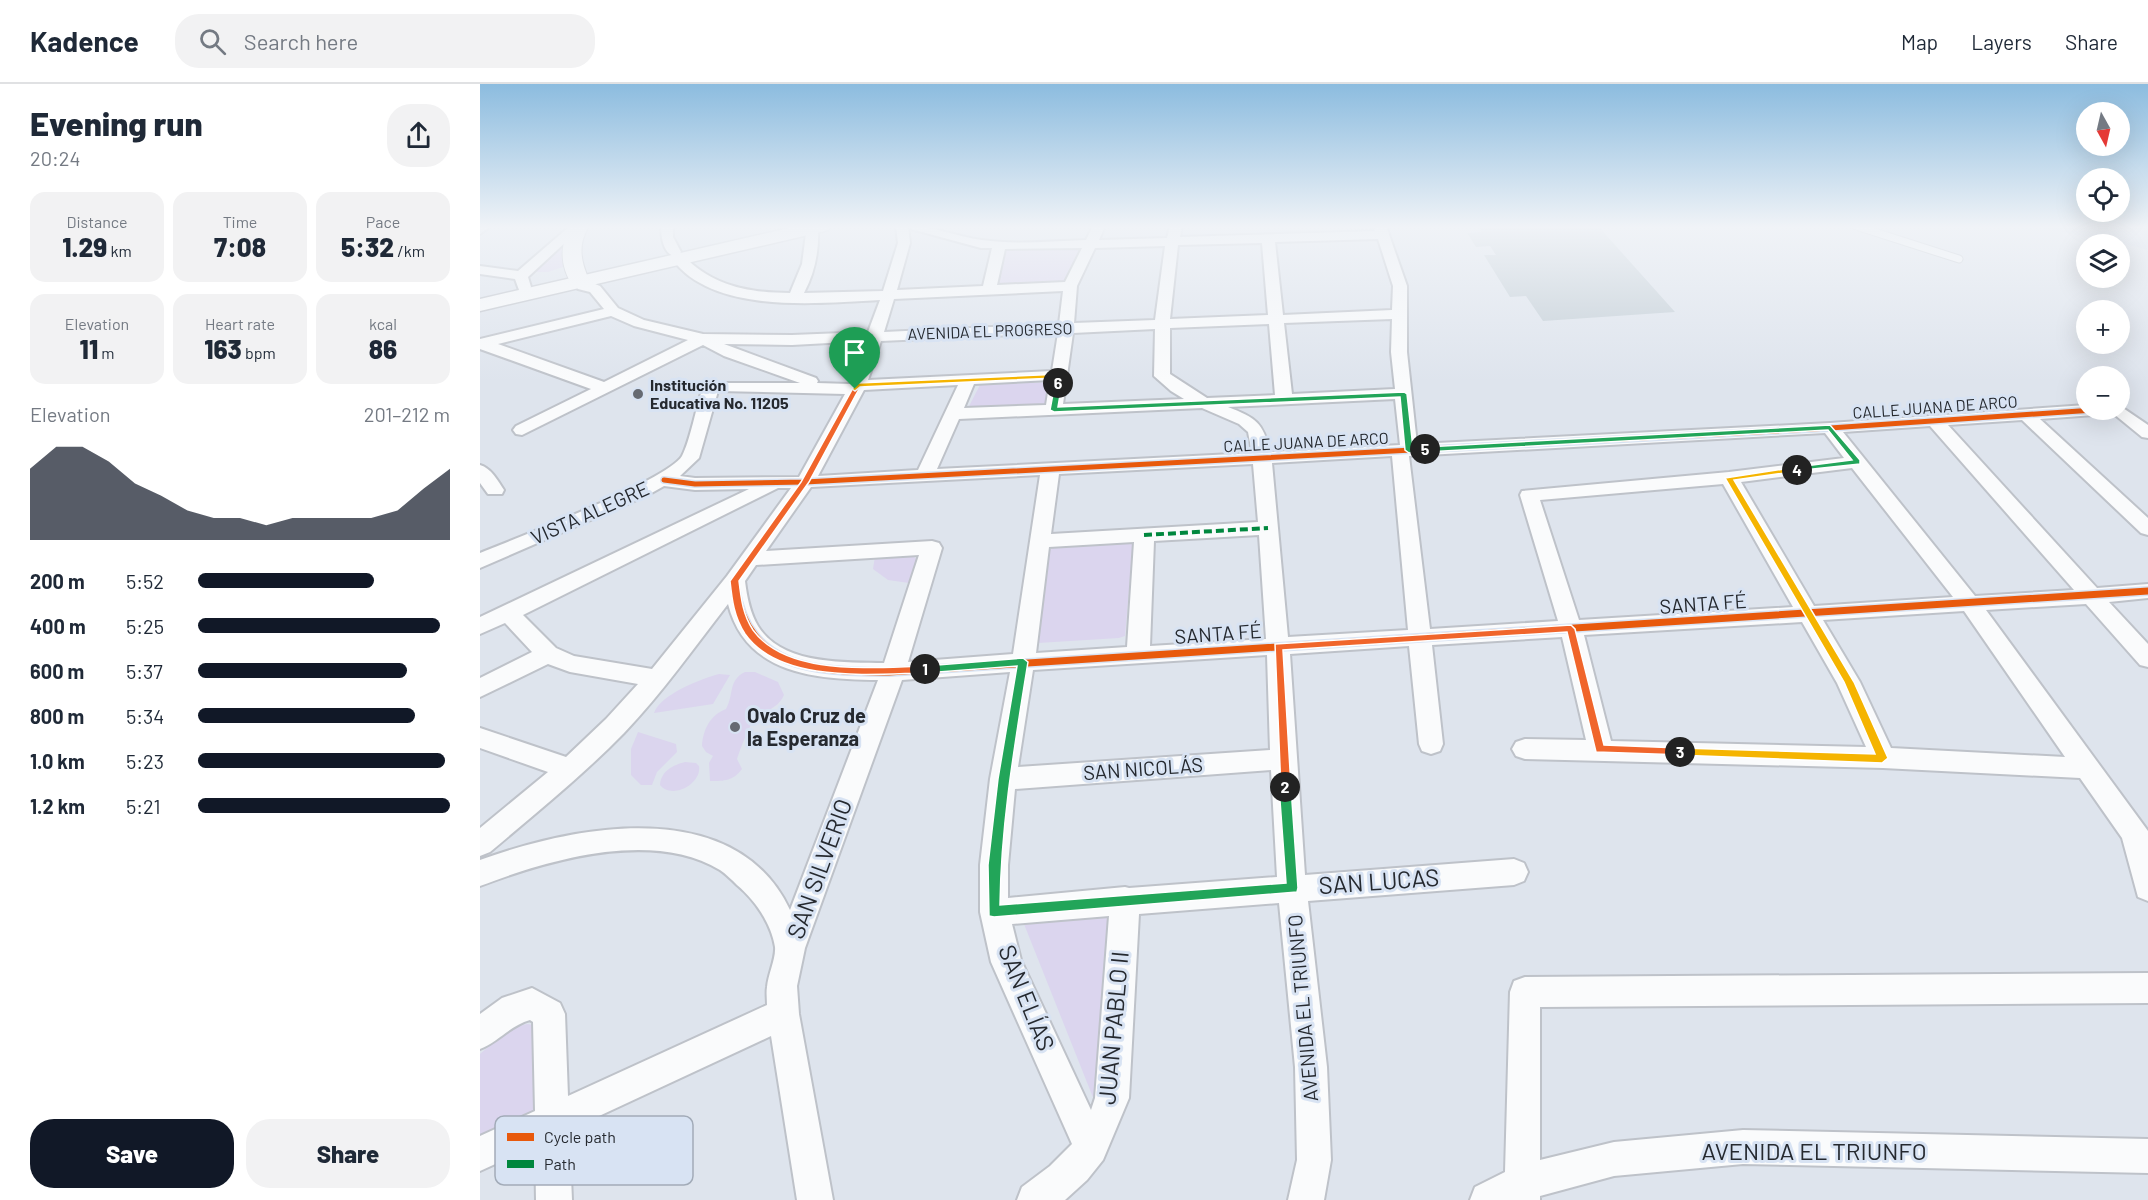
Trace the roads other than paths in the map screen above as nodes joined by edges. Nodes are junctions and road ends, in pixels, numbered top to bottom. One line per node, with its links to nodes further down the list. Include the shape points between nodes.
1 (511, 278): 13 (street)
2 (525, 278): 13 (street, AVENIDA EL PROGRESO)
3 (592, 278): 12 (highway)
4 (702, 278): 18 (street, via 721,288 761,297)
5 (804, 278): 18 (street)
6 (895, 278): 16 (street)
7 (992, 278): 15 (street)
8 (1074, 278): 14 (street)
9 (1167, 278): 23 (street, AVENIDA EL TRIUNFO)
10 (1272, 278): 22 (street)
11 (1397, 278): 21 (street)
12 (589, 279): 13 (highway); 19 (highway); 20 (street, AVENIDA EL PROGRESO)
13 (522, 281): 17 (highway)
14 (1070, 286): 15 (street); 24 (street)
15 (989, 290): 16 (street)
16 (890, 295): 18 (street); 25 (street)
17 (480, 297)
18 (794, 298)
19 (480, 305)
20 (613, 311): 26 (street, AVENIDA EL PROGRESO, via 639,323); 27 (street)
21 (1401, 314): 22 (street, AVENIDA EL PROGRESO); 33 (street, via 1397,330)
22 (1276, 320): 23 (street, AVENIDA EL PROGRESO); 34 (street)
23 (1161, 325): 24 (street, AVENIDA EL PROGRESO); 35 (street, AVENIDA EL TRIUNFO, via 1162,375)
24 (1066, 328): 25 (street, AVENIDA EL PROGRESO); 28 (street)
25 (875, 336): 26 (street, AVENIDA EL PROGRESO); 30 (street)
26 (703, 339): 31 (street); 32 (street, via 730,353)
27 (482, 343): 31 (street)
28 (1060, 375): 29 (street); 36 (street)
29 (968, 380): 30 (street); 38 (street)
30 (856, 387): 32 (street); 53 (street)
31 (604, 388): 43 (street)
32 (828, 388): 52 (street, VISTA ALEGRE, via 714,386 690,458)
33 (1404, 394): 34 (street); 45 (street)
34 (1284, 400): 35 (street)
35 (1204, 403): 36 (street); 46 (street, AVENIDA EL TRIUNFO, via 1245,420 1256,430)
36 (1054, 410): 38 (street)
37 (2076, 411): 39 (street, CALLE JUANA DE ARCO)
38 (954, 414): 50 (street)
39 (2025, 414): 41 (street, CALLE JUANA DE ARCO); 57 (street)
40 (2130, 420): 44 (street)
41 (1935, 421): 42 (street, CALLE JUANA DE ARCO); 64 (street)
42 (1830, 428): 45 (street, CALLE JUANA DE ARCO); 47 (street)
43 (522, 430)
44 (2148, 433)
45 (1404, 451): 46 (street, CALLE JUANA DE ARCO); 70 (street)
46 (1262, 458): 48 (street, CALLE JUANA DE ARCO); 56 (street, AVENIDA EL TRIUNFO)
47 (1857, 462): 51 (street); 65 (street)
48 (1050, 469): 50 (street, CALLE JUANA DE ARCO); 59 (street, SAN ELÍAS)
49 (480, 471): 55 (street)
50 (925, 476): 53 (street, CALLE JUANA DE ARCO)
51 (1729, 478): 67 (street); 69 (street, via 1529,495)
52 (664, 480): 54 (street, CALLE JUANA DE ARCO, via 695,484); 61 (street, VISTA ALEGRE)
53 (805, 482): 54 (street, CALLE JUANA DE ARCO); 60 (street)
54 (777, 483): 66 (street)
55 (495, 490)
56 (1268, 528): 58 (street); 71 (street, AVENIDA EL TRIUNFO)
57 (2148, 529)
58 (1144, 535): 59 (street); 73 (street)
59 (1040, 541): 75 (street, SAN ELÍAS)
60 (750, 559): 62 (street); 76 (street, SAN SILVERIO, via 932,548)
61 (480, 561)
62 (734, 581): 76 (street, SANTA FÉ, via 739,611 750,632 770,652 798,663 842,671); 77 (street)
63 (2148, 591): 64 (street, SANTA FÉ)
64 (2092, 597): 65 (street, SANTA FÉ); 74 (street)
65 (1970, 604): 67 (street, SANTA FÉ); 85 (street)
66 (508, 613): 68 (street); 72 (street)
67 (1808, 614): 69 (street, SANTA FÉ); 83 (street, via 1848,682)
68 (480, 626)
69 (1571, 629): 70 (street, SANTA FÉ); 82 (street)
70 (1421, 638): 71 (street, SANTA FÉ); 80 (street)
71 (1278, 647): 73 (street, SANTA FÉ); 84 (street, AVENIDA EL TRIUNFO)
72 (548, 654): 77 (street, via 570,664); 78 (street)
73 (1138, 656): 75 (street, SANTA FÉ)
74 (2148, 659)
75 (1023, 662): 76 (street, SANTA FÉ); 87 (street, SAN ELÍAS)
76 (894, 672): 96 (street, SAN SILVERIO)
77 (657, 679): 86 (street)
78 (480, 688)
79 (480, 738): 86 (street)
80 (1431, 744)
81 (1525, 748): 82 (street)
82 (1600, 749): 83 (street)
83 (1882, 758): 85 (street)
84 (1283, 759): 87 (street, SAN NICOLÁS); 92 (street, AVENIDA EL TRIUNFO)
85 (2087, 768): 88 (street)
86 (570, 769): 89 (street)
87 (1003, 779): 95 (street, SAN ELÍAS, via 994,865)
88 (2143, 838): 93 (street)
89 (480, 844)
90 (1514, 872): 92 (street, SAN LUCAS)
91 (480, 873): 96 (street, via 555,848 605,840 651,839 692,846 727,860 756,882 777,911)
92 (1292, 888): 94 (street, SAN LUCAS); 111 (street, AVENIDA EL TRIUNFO, via 1311,1067 1314,1160)
93 (2148, 888)
94 (1125, 900): 95 (street, SAN LUCAS); 103 (street, JUAN PABLO II, via 1112,1098)
95 (994, 912): 103 (street, SAN ELÍAS, via 1006,962)
96 (790, 948): 98 (street, SAN SILVERIO, via 782,986)
97 (2148, 988): 107 (street, via 1526,992)
98 (783, 1014): 101 (street); 109 (street, SAN SILVERIO)
99 (480, 1033): 100 (street, via 513,1009 532,1004 549,1014)
100 (552, 1116)
101 (561, 1116)
102 (495, 1147): 104 (street)
103 (1091, 1148): 110 (street, JUAN PABLO II, via 1065,1179)
104 (480, 1154)
105 (2148, 1156): 107 (street, AVENIDA EL TRIUNFO, via 1743,1147 1614,1159)
106 (554, 1185): 108 (street)
107 (1521, 1191): 112 (street, AVENIDA EL TRIUNFO)
108 (554, 1200)
109 (815, 1200)
110 (1035, 1200)
111 (1306, 1200)
112 (1488, 1200)

